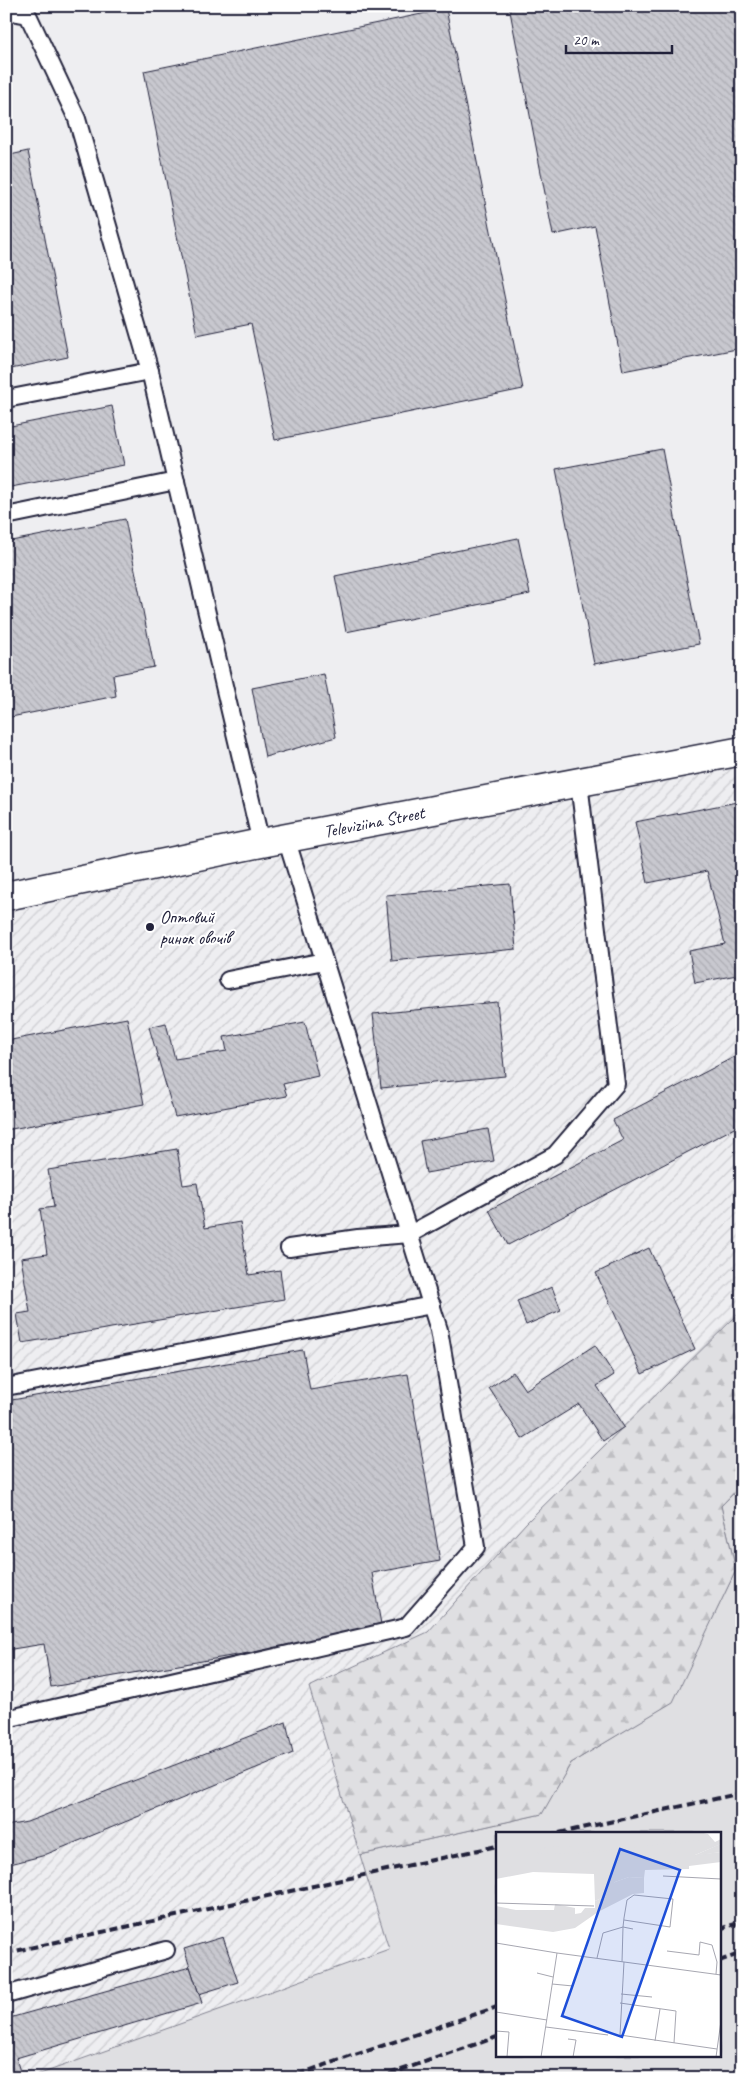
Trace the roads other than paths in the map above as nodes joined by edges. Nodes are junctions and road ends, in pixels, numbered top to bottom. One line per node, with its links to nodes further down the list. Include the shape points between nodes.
1 (6, 11): 2 (lane, via 28,15 77,119)
2 (150, 372): 3 (lane); 4 (lane)
3 (6, 399)
4 (176, 481): 5 (lane); 8 (lane)
5 (6, 516)
6 (742, 751): 7 (street, Televiziina Street)
7 (579, 783): 8 (street, Televiziina Street); 12 (lane, via 616,1084 555,1155)
8 (274, 841): 9 (street, Televiziina Street); 10 (lane)
9 (6, 896)
10 (324, 961): 11 (lane); 12 (lane)
11 (228, 980)
12 (410, 1234): 13 (lane); 14 (lane)
13 (289, 1248)
14 (432, 1305): 15 (lane); 16 (lane, via 440,1330 476,1547 406,1627)
15 (6, 1387)
16 (6, 1719)
17 (166, 1950): 18 (lane)
18 (6, 1995)

